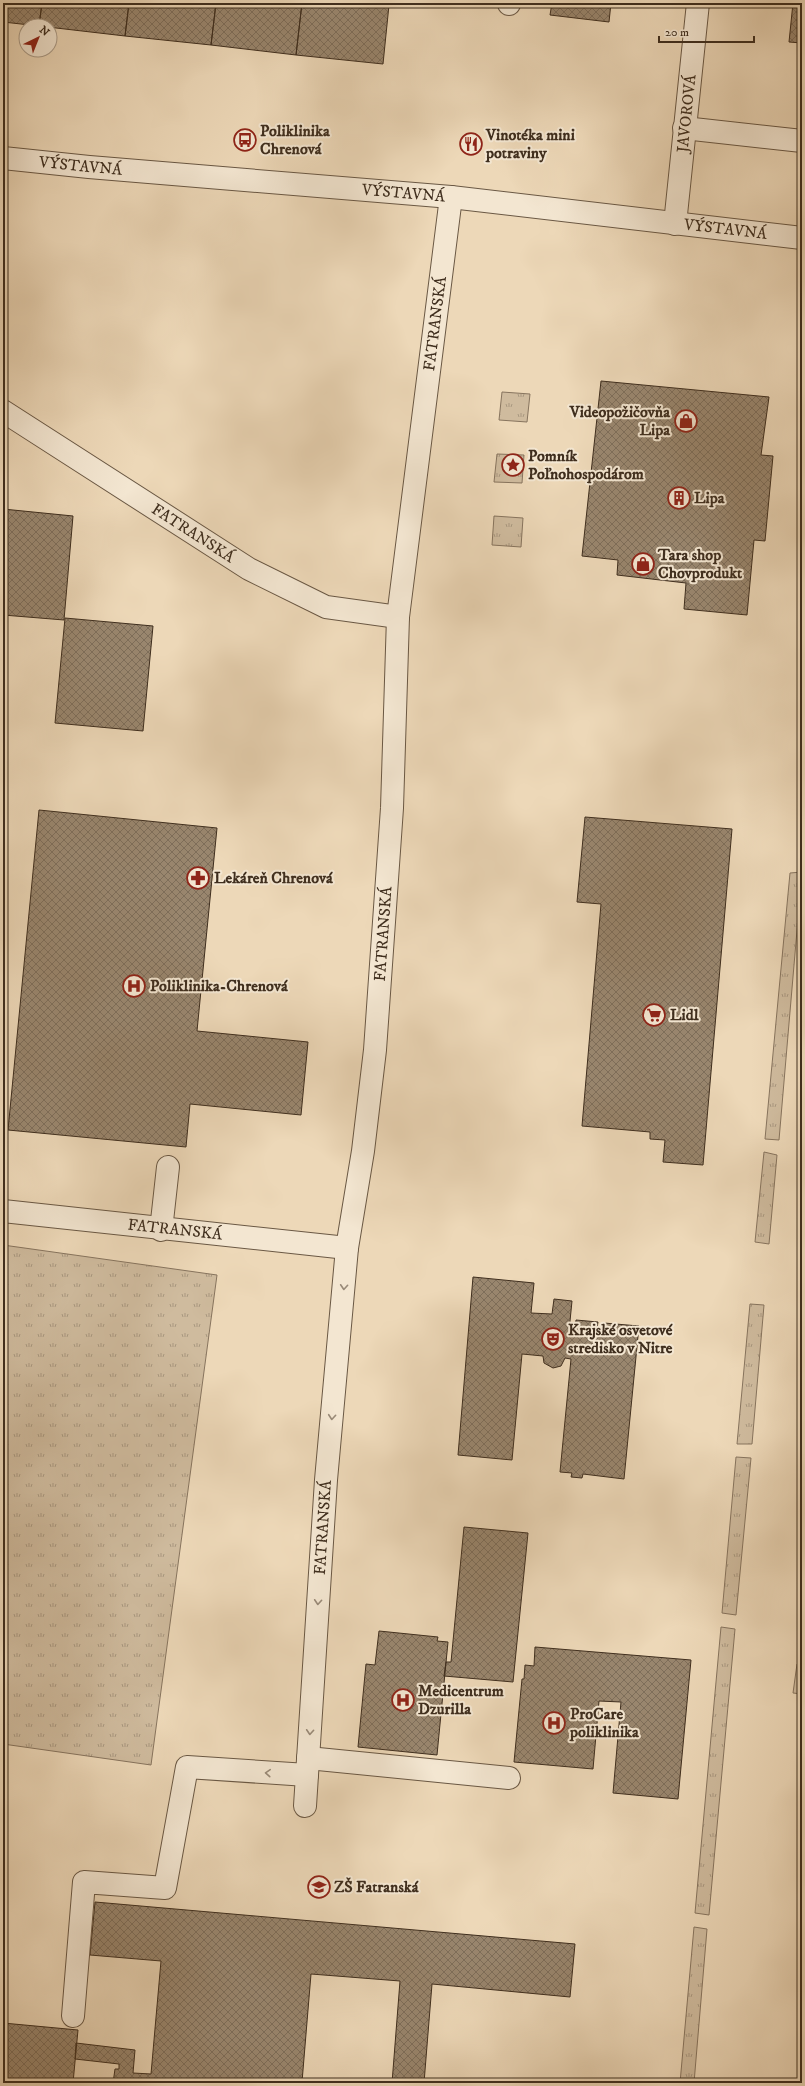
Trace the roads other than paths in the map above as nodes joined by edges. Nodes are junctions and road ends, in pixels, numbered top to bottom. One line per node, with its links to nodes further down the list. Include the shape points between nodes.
1 (698, 3): 2 (street, JAVOROVÁ)
2 (684, 128): 3 (street); 6 (street, JAVOROVÁ)
3 (802, 141)
4 (3, 158): 5 (street, VÝSTAVNÁ)
5 (451, 197): 6 (street, VÝSTAVNÁ); 9 (street, FATRANSKÁ)
6 (675, 224): 7 (street, VÝSTAVNÁ)
7 (802, 238)
8 (3, 412): 9 (street, FATRANSKÁ, via 249,569 326,607)
9 (398, 617): 13 (street, FATRANSKÁ, via 392,808 375,1050 363,1151)
10 (168, 1167): 12 (street)
11 (3, 1211): 12 (street, FATRANSKÁ)
12 (161, 1230): 13 (street, FATRANSKÁ)
13 (347, 1248): 14 (street, FATRANSKÁ, one-way to 14, via 326,1480)
14 (308, 1766): 15 (street); 16 (street, FATRANSKÁ); 17 (street, one-way to 17, via 187,1767 165,1888 84,1882)
15 (509, 1778)
16 (305, 1806)
17 (73, 2016)

